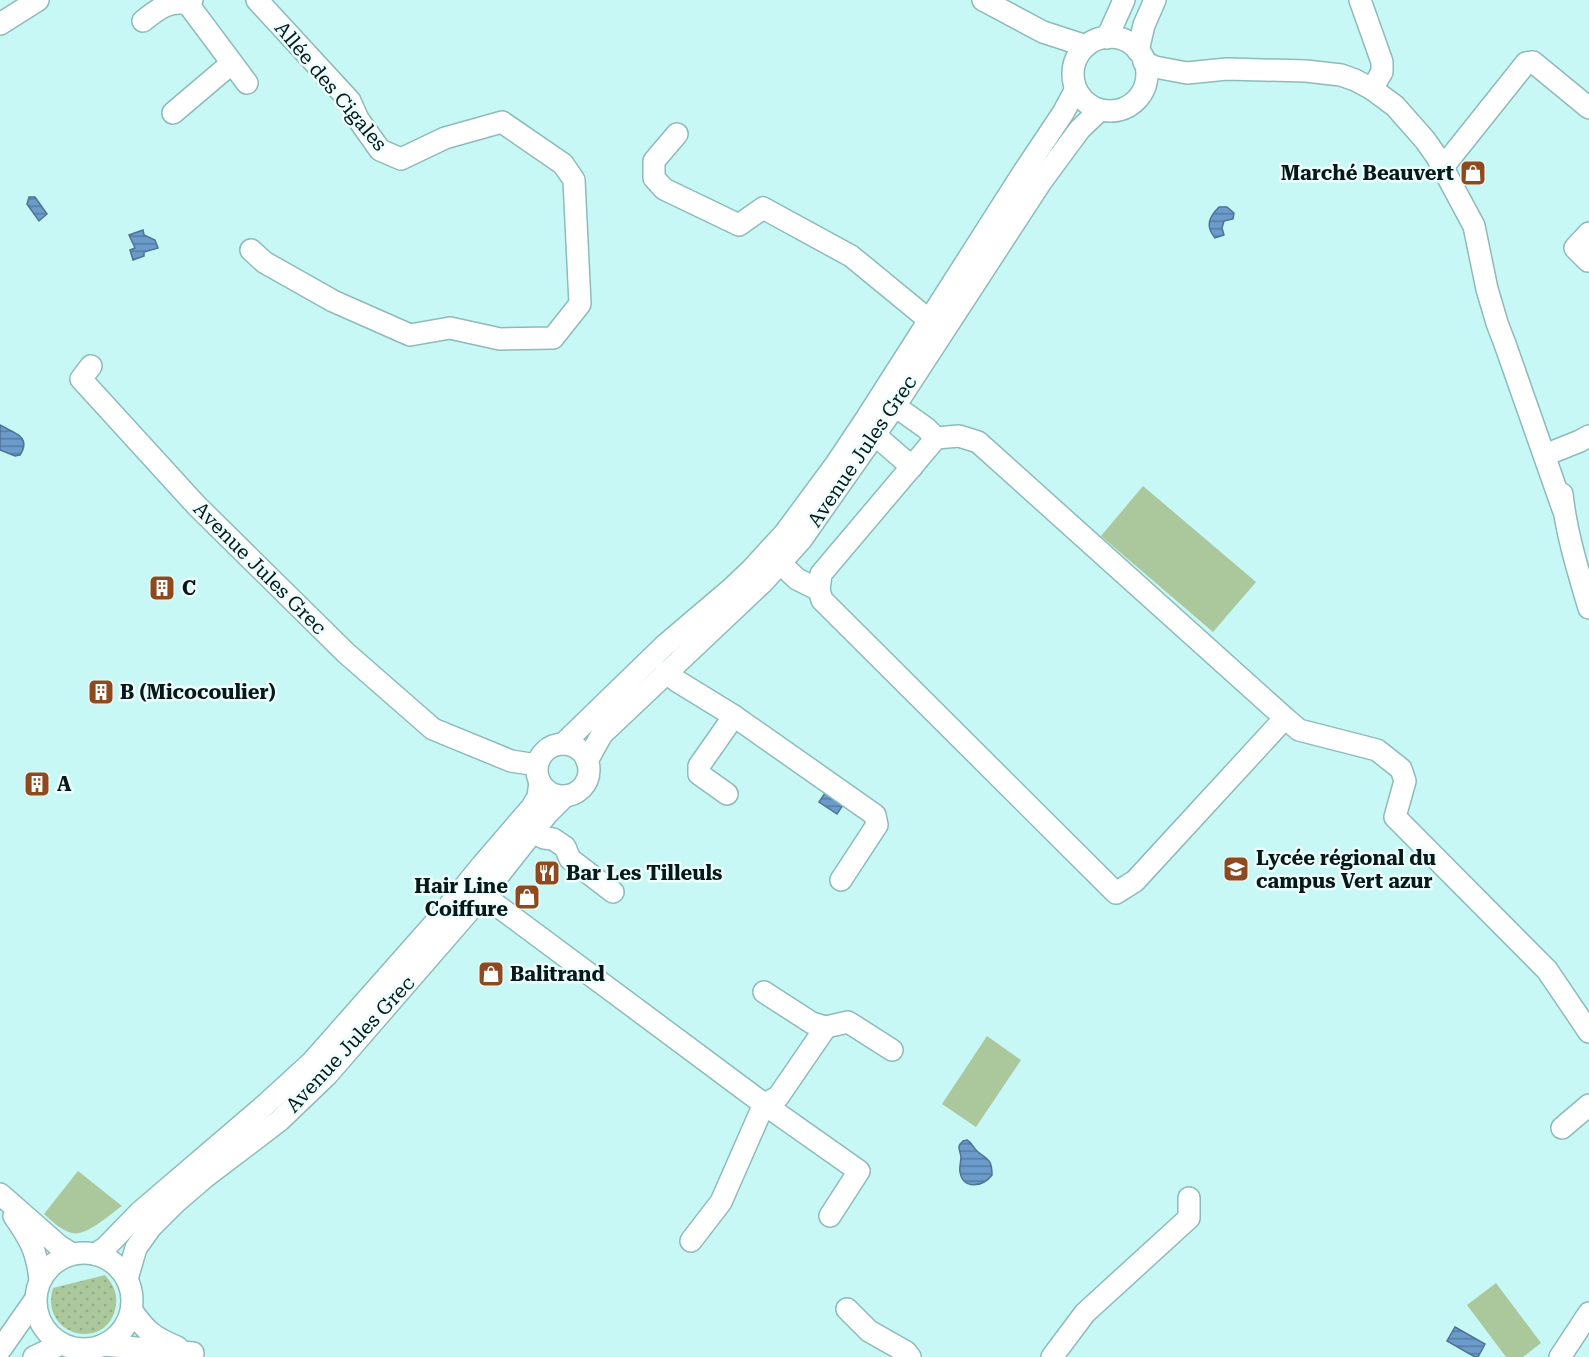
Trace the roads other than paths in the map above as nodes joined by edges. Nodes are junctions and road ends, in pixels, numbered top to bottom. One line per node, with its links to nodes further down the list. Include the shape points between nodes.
1 (38, 0): 9 (street)
2 (256, 0): 26 (street, Allée des Cigales, via 350,101 380,150 401,159 445,138 502,123 563,164 574,180 580,304 553,338 500,339 450,328 410,336 333,301 264,262)
3 (983, 0): 10 (street)
4 (1124, 0): 11 (street)
5 (1155, 0): 13 (street, via 1144,25)
6 (1360, 0): 18 (street, via 1382,62 1382,72)
7 (190, 2): 8 (street, via 167,2); 14 (street)
8 (143, 21)
9 (0, 24)
10 (1043, 32): 12 (street); 16 (street)
11 (1107, 38): 12 (street); 13 (street, via 1129,43)
12 (1086, 46): 16 (street, via 1074,63)
13 (1141, 57): 15 (street, via 1155,67); 19 (street, via 1146,73)
14 (232, 63): 17 (street); 22 (street)
15 (1187, 73): 18 (street, via 1227,69 1306,71 1341,75); 19 (street)
16 (1074, 81): 21 (street, via 1082,98); 28 (street, Avenue Jules Grec, via 1063,113)
17 (247, 83)
18 (1372, 89): 24 (street, via 1395,106)
19 (1141, 92): 21 (street, via 1126,107)
20 (1586, 100): 24 (street, via 1533,62 1526,63)
21 (1100, 110): 31 (street, Avenue Jules Grec, via 1080,129 1041,182)
22 (173, 113)
23 (678, 134): 28 (street, via 654,161 654,178 664,189 739,225 763,208 851,256)
24 (1443, 167): 29 (street, via 1474,226 1487,289)
25 (1589, 233): 27 (street, via 1575,248)
26 (252, 250)
27 (1588, 261)
28 (929, 320): 44 (street, Avenue Jules Grec, via 842,455 778,541 731,590 657,653)
29 (1505, 344): 35 (street, via 1531,388); 37 (street)
30 (91, 366): 46 (street, Avenue Jules Grec, via 81,379 198,506 346,653 433,729)
31 (894, 406): 32 (street, Avenue Jules Grec); 34 (street)
32 (875, 435): 36 (street); 38 (street, Avenue Jules Grec, via 818,518)
33 (1589, 436): 35 (street)
34 (936, 438): 36 (street); 43 (street, via 959,436 978,442)
35 (1555, 451): 37 (street)
36 (912, 467): 39 (street, via 821,574)
37 (1563, 508): 40 (street)
38 (780, 564): 39 (street, via 797,579); 41 (street, Avenue Jules Grec)
39 (819, 590): 43 (street, via 822,600 1116,893 1135,881)
40 (1589, 608)
41 (666, 672): 42 (street); 45 (street, Avenue Jules Grec, via 602,734)
42 (734, 716): 47 (street, via 699,766 699,774); 50 (street, via 875,815 877,825)
43 (1285, 717): 55 (street, via 1299,730 1377,750 1401,769 1405,782 1395,817 1547,970)
44 (563, 744): 45 (street, via 582,752); 46 (street, via 554,745 540,757)
45 (587, 761): 48 (street, via 589,770 582,788)
46 (538, 774): 48 (street, via 546,790); 66 (street, Avenue Jules Grec, via 538,796 532,807 312,1062)
47 (728, 794)
48 (565, 796): 49 (street, Avenue Jules Grec)
49 (533, 832): 51 (street, via 564,847 570,859); 52 (street, Avenue Jules Grec)
50 (841, 880)
51 (613, 892)
52 (483, 896): 57 (street); 67 (street, Avenue Jules Grec, via 327,1075 279,1121 204,1178 151,1227 136,1248)
53 (764, 992): 54 (street, via 812,1023)
54 (826, 1027): 56 (street, via 848,1022); 57 (street, via 778,1097)
55 (1589, 1032)
56 (892, 1050)
57 (764, 1104): 63 (street, via 859,1171); 64 (street, via 721,1202)
58 (1589, 1105): 59 (street)
59 (1562, 1128)
60 (0, 1194): 65 (street)
61 (1189, 1198): 78 (street, via 1189,1218 1085,1313)
62 (0, 1199): 68 (street, via 29,1237 36,1254)
63 (830, 1216)
64 (691, 1241)
65 (72, 1254): 66 (street); 68 (street, via 48,1268)
66 (95, 1254): 67 (street, via 119,1267)
67 (127, 1279): 70 (street)
68 (38, 1290): 72 (street, via 37,1313 42,1325); 74 (street)
69 (847, 1309): 77 (street, via 869,1331)
70 (132, 1311): 73 (street, via 122,1332); 75 (street, via 145,1329 161,1340)
71 (1589, 1313): 79 (street)
72 (61, 1344): 73 (street, via 89,1349); 76 (street)
73 (103, 1346): 75 (street)
74 (0, 1350)
75 (198, 1355)
76 (34, 1357)
77 (910, 1357)
78 (1052, 1357)
79 (1560, 1357)

